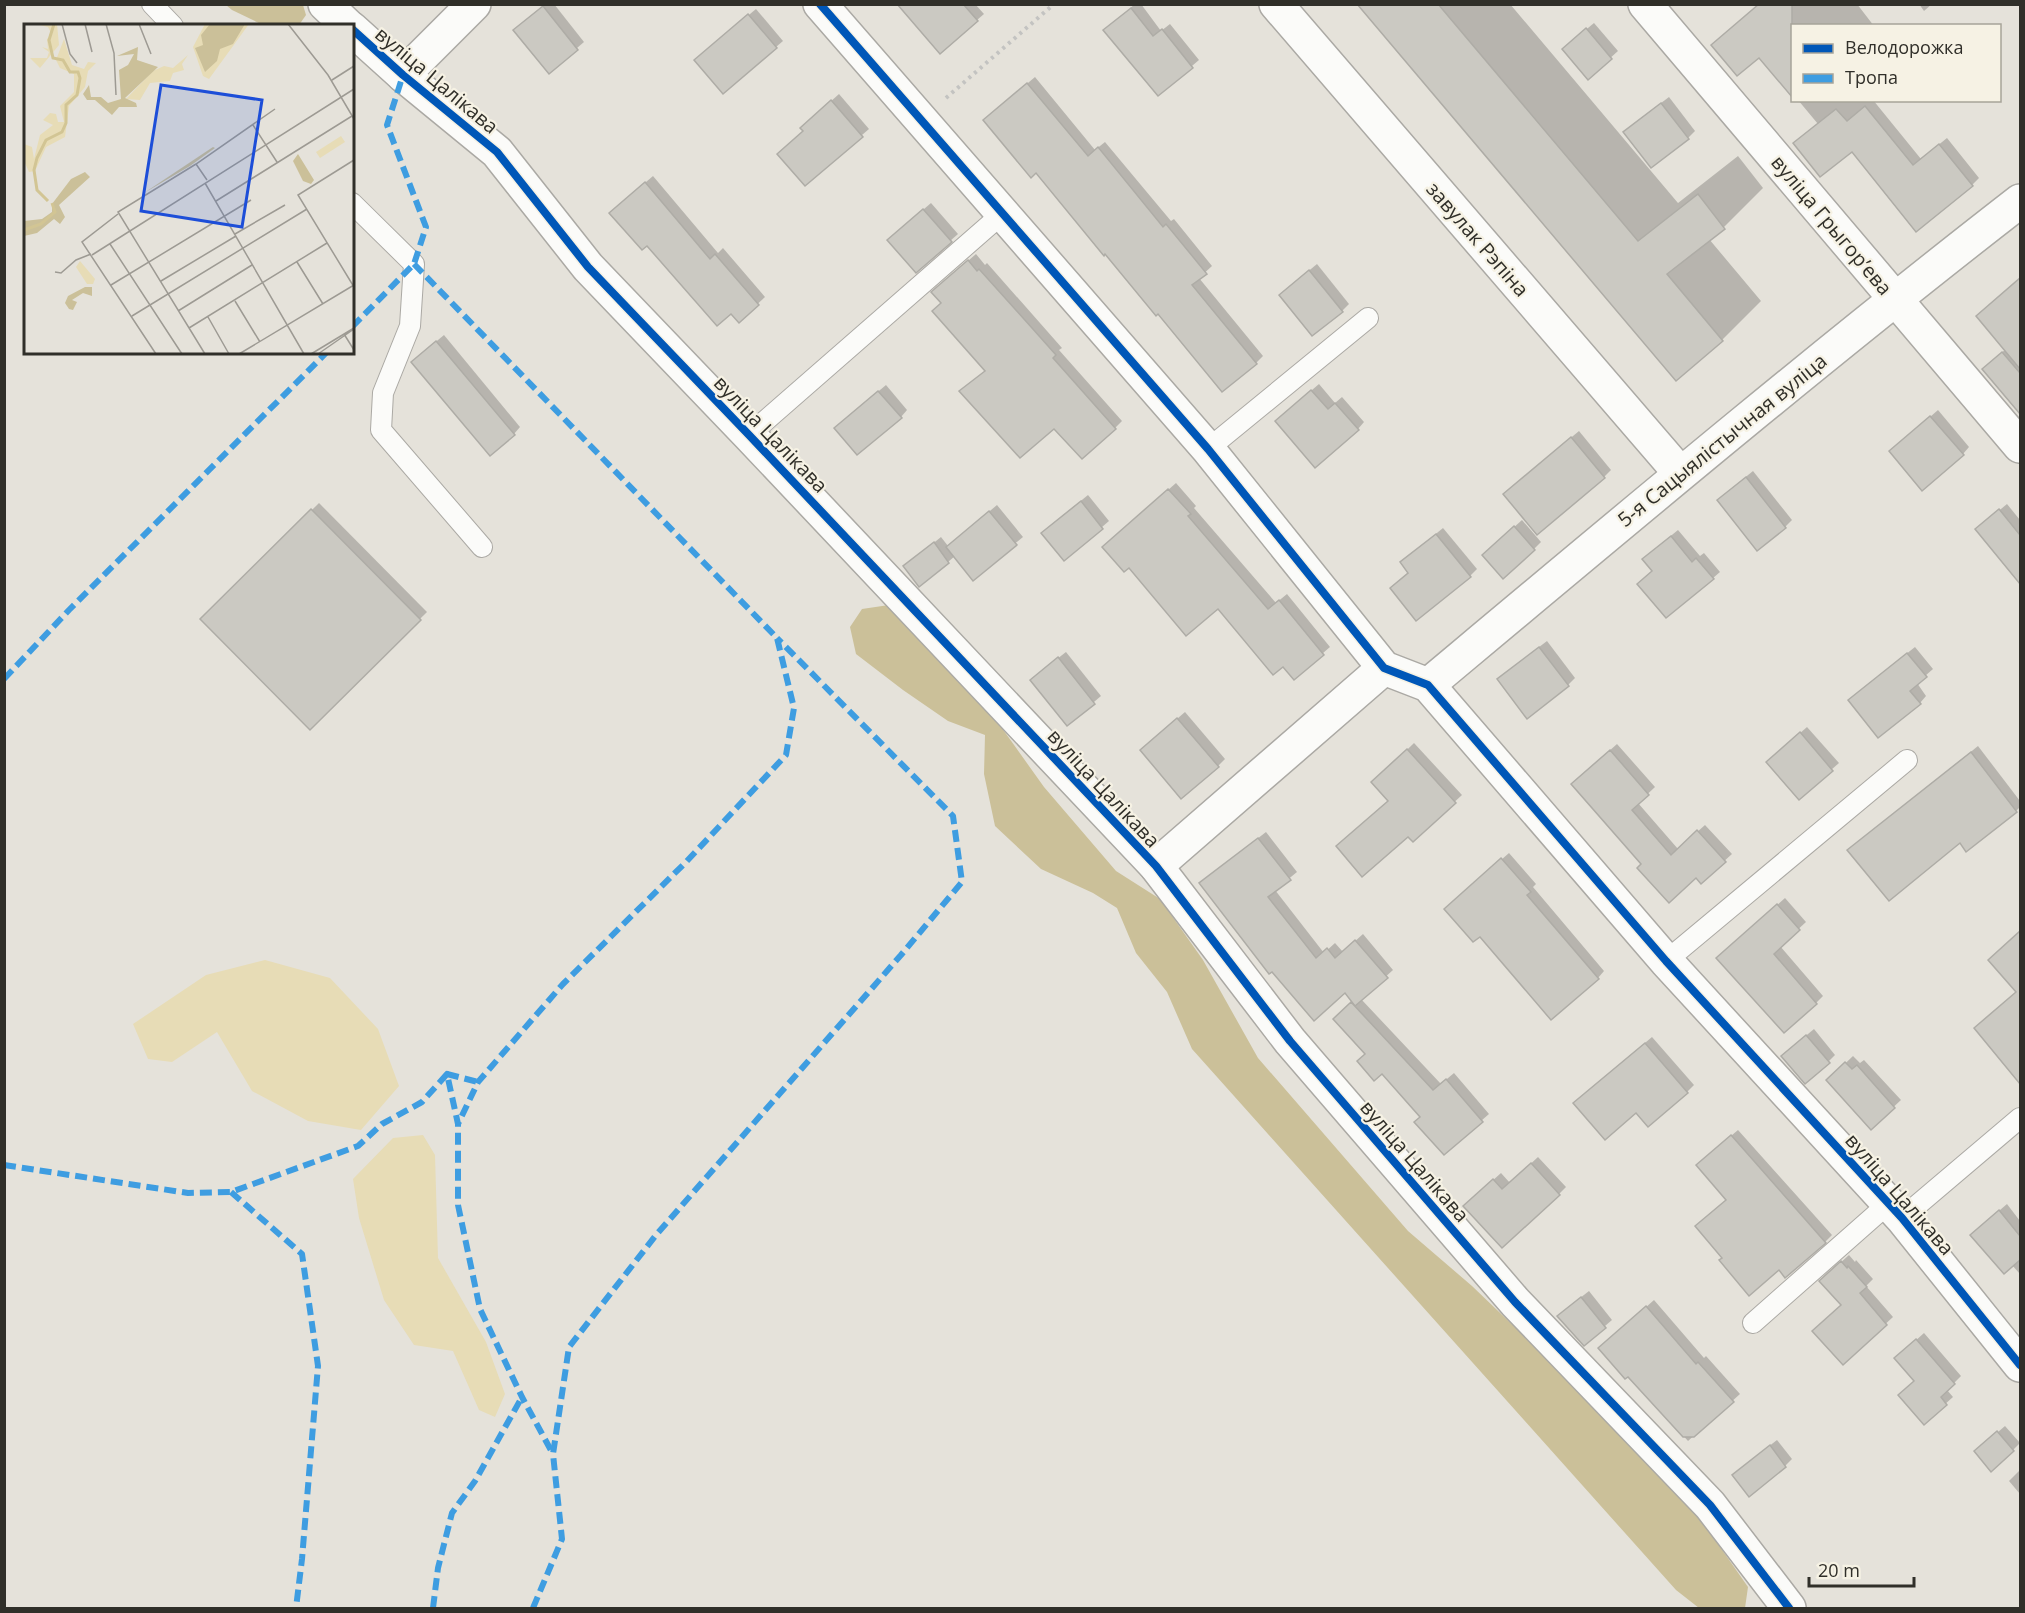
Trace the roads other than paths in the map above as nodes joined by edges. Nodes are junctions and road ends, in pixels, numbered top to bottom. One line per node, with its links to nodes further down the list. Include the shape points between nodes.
1 (152, 4): 7 (lane)
2 (325, 4): 8 (street, вуліца Цалікава)
3 (474, 4): 10 (street)
4 (820, 4): 13 (street)
5 (1645, 4): 14 (street, вуліца Грыгорʼева)
6 (1278, 5): 19 (street, завулак Рэпіна)
7 (171, 24)
8 (346, 24)
9 (354, 31): 10 (street, вуліца Цалікава)
10 (403, 75): 16 (street, вуліца Цалікава, via 497,152 588,267)
11 (2020, 201): 14 (street, 5-я Сацыялістычная вуліца)
12 (354, 205): 20 (lane, via 414,264 410,326 382,393 381,430)
13 (1002, 214): 16 (lane); 18 (street)
14 (1895, 298): 17 (street, вуліца Грыгорʼева); 19 (street, 5-я Сацыялістычная вуліца)
15 (1368, 318): 18 (lane)
16 (749, 435): 24 (street, вуліца Цалікава)
17 (2020, 446)
18 (1208, 449): 21 (street)
19 (1680, 473): 22 (street, 5-я Сацыялістычная вуліца)
20 (482, 546)
21 (1384, 668): 22 (street, вуліца Цалікава); 24 (street)
22 (1428, 685): 25 (street, вуліца Цалікава)
23 (1907, 760): 25 (lane)
24 (1156, 866): 30 (street, вуліца Цалікава, via 1290,1041 1515,1302 1710,1505)
25 (1666, 962): 27 (street, вуліца Цалікава)
26 (2020, 1118): 27 (lane)
27 (1896, 1210): 28 (lane); 29 (street, вуліца Цалікава)
28 (1753, 1323)
29 (2020, 1365)
30 (1789, 1608)

